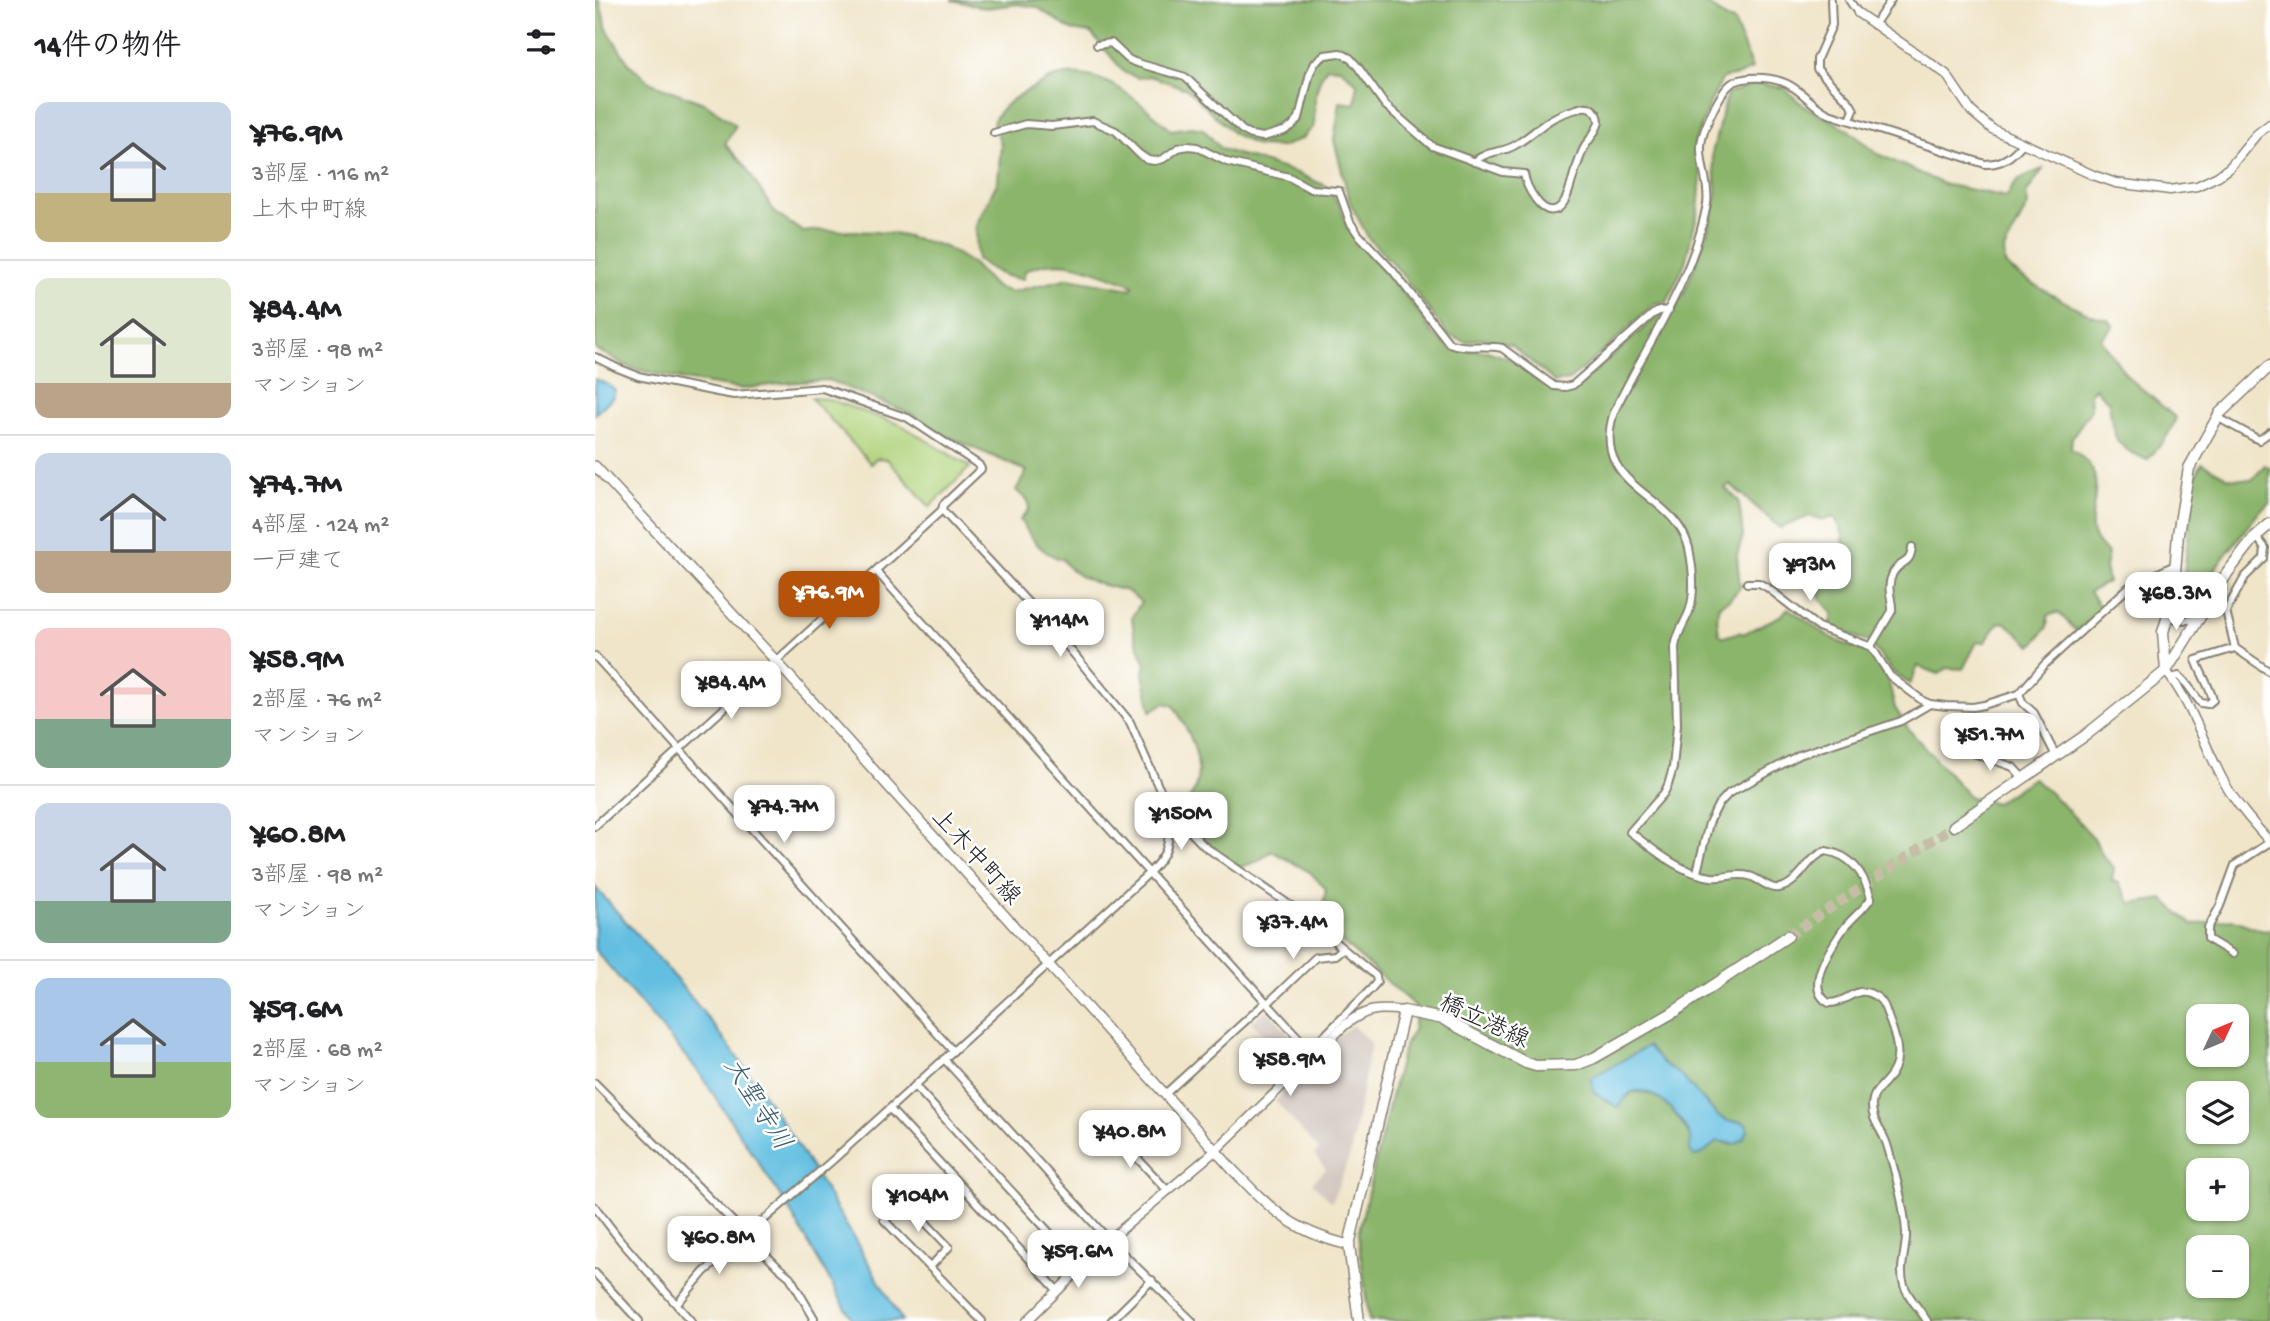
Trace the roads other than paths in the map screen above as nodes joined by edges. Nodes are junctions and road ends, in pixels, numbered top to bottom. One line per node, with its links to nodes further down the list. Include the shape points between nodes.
1 (1831, 0): 7 (street, via 1832,25 1817,69 1854,110)
2 (1849, 0): 4 (street)
3 (1891, 0): 5 (street)
4 (1858, 13): 5 (street)
5 (1874, 25): 10 (street, via 1946,74 1981,121)
6 (1097, 45): 11 (street, via 1111,43 1134,62 1185,77 1242,130 1263,137 1292,126 1299,118 1315,63 1325,55 1340,53 1350,58 1385,105 1432,146)
7 (1850, 120): 10 (street, via 1985,164 2002,162); 12 (street, via 1817,108 1780,82 1751,78 1727,86 1702,140 1706,206 1694,253)
8 (2270, 124): 10 (street, via 2225,172 2184,189 2116,183)
9 (994, 133): 12 (street, via 1026,124 1093,121 1116,131 1148,160 1163,159 1178,148 1197,147 1227,162 1289,177 1311,188 1339,191 1358,234 1449,343 1502,348 1555,386 1573,385 1653,314)
10 (2023, 143)
11 (1473, 162): 11 (street, via 1524,174 1533,196 1546,209 1556,209 1565,202 1598,115 1587,107 1561,113 1515,146)
12 (1669, 310): 43 (street, via 1617,405 1608,433 1622,474 1681,531 1689,548 1693,578 1690,610 1675,647 1673,768 1664,793 1630,832 1665,860)
13 (595, 357): 18 (street, via 638,376 726,394 822,388 908,418 981,469)
14 (2268, 369): 15 (main road)
15 (2217, 416): 16 (street, via 2259,439); 22 (main road, via 2189,468)
16 (2270, 432)
17 (595, 466): 30 (main road, 上木中町線)
18 (942, 510): 23 (street); 39 (street, via 1059,636 1130,722 1157,786)
19 (2270, 524): 20 (main road)
20 (2256, 536): 26 (main road); 28 (street, via 2265,548 2264,558 2245,577 2226,611)
21 (1912, 547): 27 (street, via 1910,559 1892,575 1892,611)
22 (2175, 565): 25 (main road); 33 (street, via 2129,587)
23 (876, 571): 30 (street); 44 (street)
24 (1747, 583): 27 (street, via 1768,588 1818,626)
25 (2170, 612): 26 (street, via 2173,618); 32 (main road, via 2163,632)
26 (2199, 619): 32 (main road)
27 (1871, 647): 34 (street, via 1890,676)
28 (2235, 648): 31 (street); 32 (street, via 2196,660 2213,699 2208,704 2201,703 2179,676)
29 (595, 656): 35 (street)
30 (776, 661): 35 (street); 48 (main road, 上木中町線)
31 (2270, 672)
32 (2169, 675): 37 (main road); 42 (street, via 2224,782)
33 (2019, 694): 34 (street, via 1972,707); 37 (street)
34 (1930, 704): 43 (street, via 1901,721 1799,755 1729,793 1709,823)
35 (680, 750): 40 (street); 51 (street)
36 (1968, 751): 38 (street, via 2013,767)
37 (2056, 756): 38 (main road)
38 (2023, 778): 41 (main road)
39 (1173, 810): 44 (street, via 1168,849); 46 (street, via 1204,846 1289,904)
40 (595, 825)
41 (1954, 826)
42 (2270, 842): 47 (street, via 2235,865 2208,928 2208,939)
43 (1697, 872): 79 (street, via 1713,878 1750,876 1779,888 1826,851 1847,858 1859,870 1871,898 1842,931 1819,972 1817,986 1829,1003 1856,992 1871,993 1884,1005 1892,1028 1898,1049 1896,1065 1874,1094 1873,1119 1886,1139 1902,1204 1904,1288)
44 (1149, 873): 48 (street); 49 (street)
45 (1788, 936): 50 (main road, 橋立港線, via 1672,1013 1576,1065 1526,1063 1443,1020)
46 (1342, 949): 49 (street, via 1335,955 1316,957); 52 (street, via 1373,973 1377,982 1321,1039)
47 (2233, 954)
48 (1049, 964): 51 (street); 56 (main road, 上木中町線)
49 (1267, 1003): 52 (street); 56 (street)
50 (1404, 1011): 52 (street, via 1379,1008 1361,1013); 64 (main road, 橋立港線)
51 (953, 1051): 53 (street)
52 (1317, 1053): 59 (street)
53 (944, 1059): 55 (street); 63 (street)
54 (595, 1083): 62 (street)
55 (915, 1086): 57 (street); 66 (street)
56 (1164, 1095): 59 (main road, 上木中町線)
57 (890, 1109): 62 (street); 69 (street)
58 (1111, 1130): 60 (street)
59 (1215, 1151): 60 (street); 64 (main road, 上木中町線, via 1283,1218 1313,1235)
60 (1168, 1191): 63 (street)
61 (595, 1207): 70 (street)
62 (745, 1234): 70 (street); 74 (street, via 790,1277)
63 (1109, 1240): 66 (street); 68 (street)
64 (1349, 1245): 78 (main road, 橋立港線)
65 (930, 1267): 65 (street, via 884,1220 904,1202 949,1247); 75 (street)
66 (1081, 1267): 69 (street)
67 (595, 1273): 72 (street)
68 (1151, 1280): 71 (street); 77 (street)
69 (1057, 1290): 76 (street)
70 (677, 1304): 73 (street)
71 (1190, 1320)
72 (639, 1321)
73 (691, 1321)
74 (813, 1321)
75 (982, 1321)
76 (1028, 1321)
77 (1111, 1321)
78 (1359, 1321)
79 (1927, 1321)

